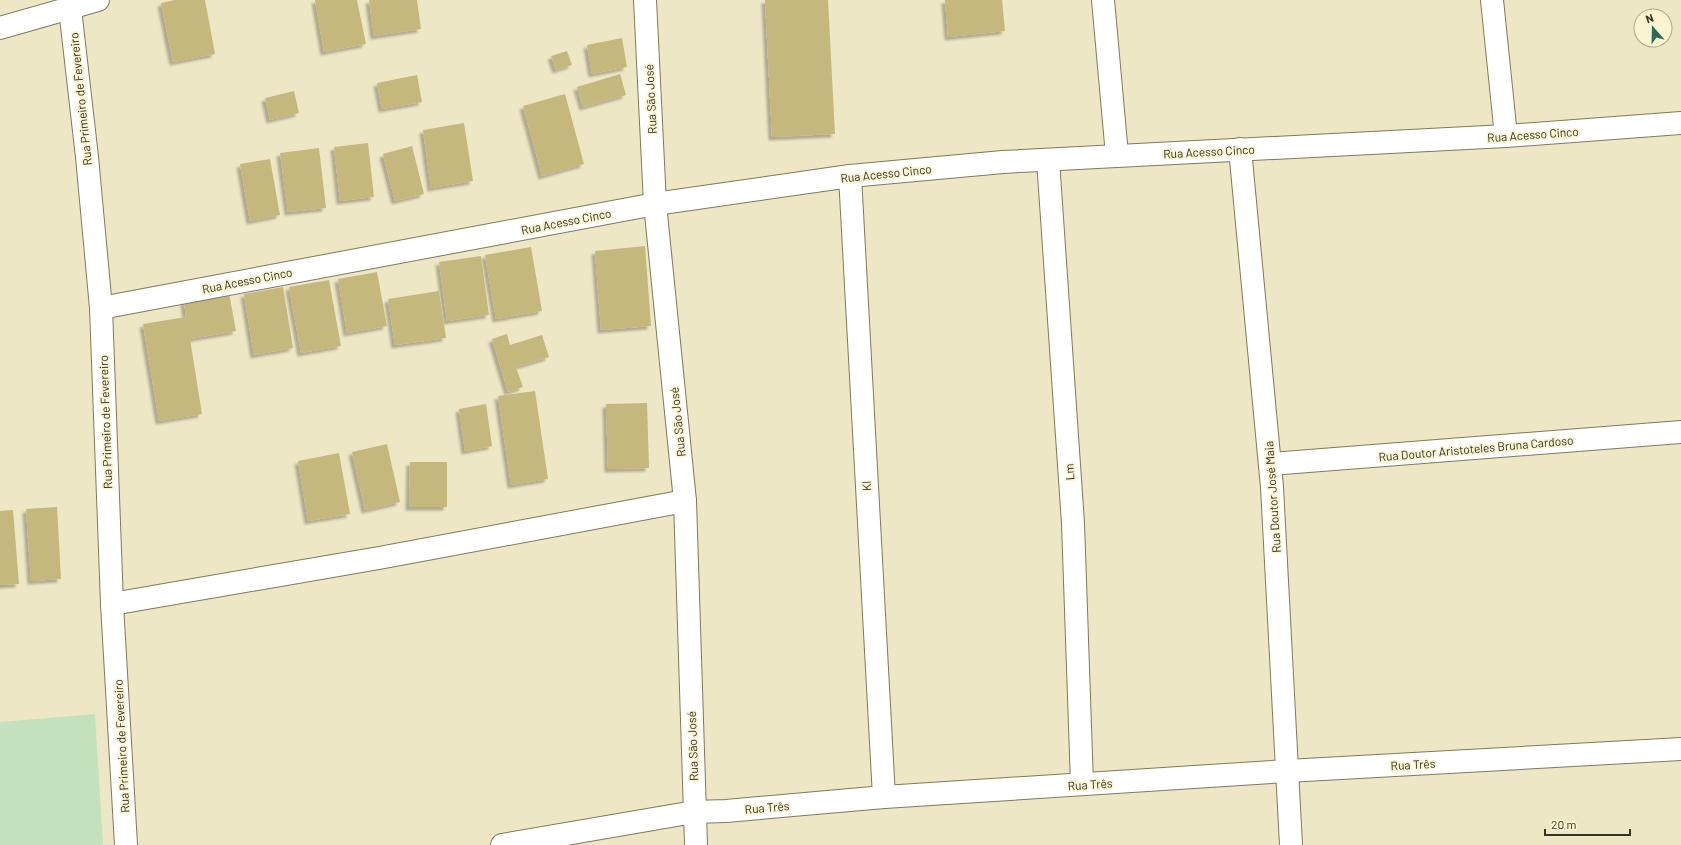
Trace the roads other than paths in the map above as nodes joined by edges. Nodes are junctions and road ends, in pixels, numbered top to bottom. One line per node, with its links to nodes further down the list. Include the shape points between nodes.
1 (98, 0): 5 (street)
2 (645, 0): 13 (street, Rua São José)
3 (1103, 0): 10 (street)
4 (1492, 0): 8 (street)
5 (70, 4): 6 (street); 14 (street, Rua Primeiro de Fevereiro)
6 (0, 28)
7 (1681, 123): 8 (street, Rua Acesso Cinco)
8 (1506, 136): 9 (street, Rua Acesso Cinco)
9 (1240, 149): 10 (street, Rua Acesso Cinco); 16 (street, Rua Doutor José Maia)
10 (1117, 155): 11 (street, Rua Acesso Cinco)
11 (1048, 160): 12 (street, Rua Acesso Cinco); 21 (street, Lm, via 1073,524)
12 (850, 176): 13 (street, Rua Acesso Cinco); 22 (street, Kl)
13 (655, 204): 14 (street, Rua Acesso Cinco); 17 (street, Rua São José)
14 (101, 308): 18 (street, Rua Primeiro de Fevereiro)
15 (1681, 432): 16 (street, Rua Doutor Aristoteles Bruna Cardoso)
16 (1270, 464): 20 (street, Rua Doutor José Maia)
17 (685, 501): 18 (street); 23 (street, Rua São José)
18 (112, 604): 24 (street, Rua Primeiro de Fevereiro)
19 (1681, 749): 20 (street, Rua Três)
20 (1287, 771): 21 (street, Rua Três); 27 (street, Rua Doutor José Maia)
21 (1082, 784): 22 (street, Rua Três)
22 (884, 797): 23 (street, Rua Três)
23 (694, 812): 25 (street, Rua Três); 26 (street, Rua São José)
24 (126, 845)
25 (502, 845)
26 (696, 845)
27 (1291, 845)

